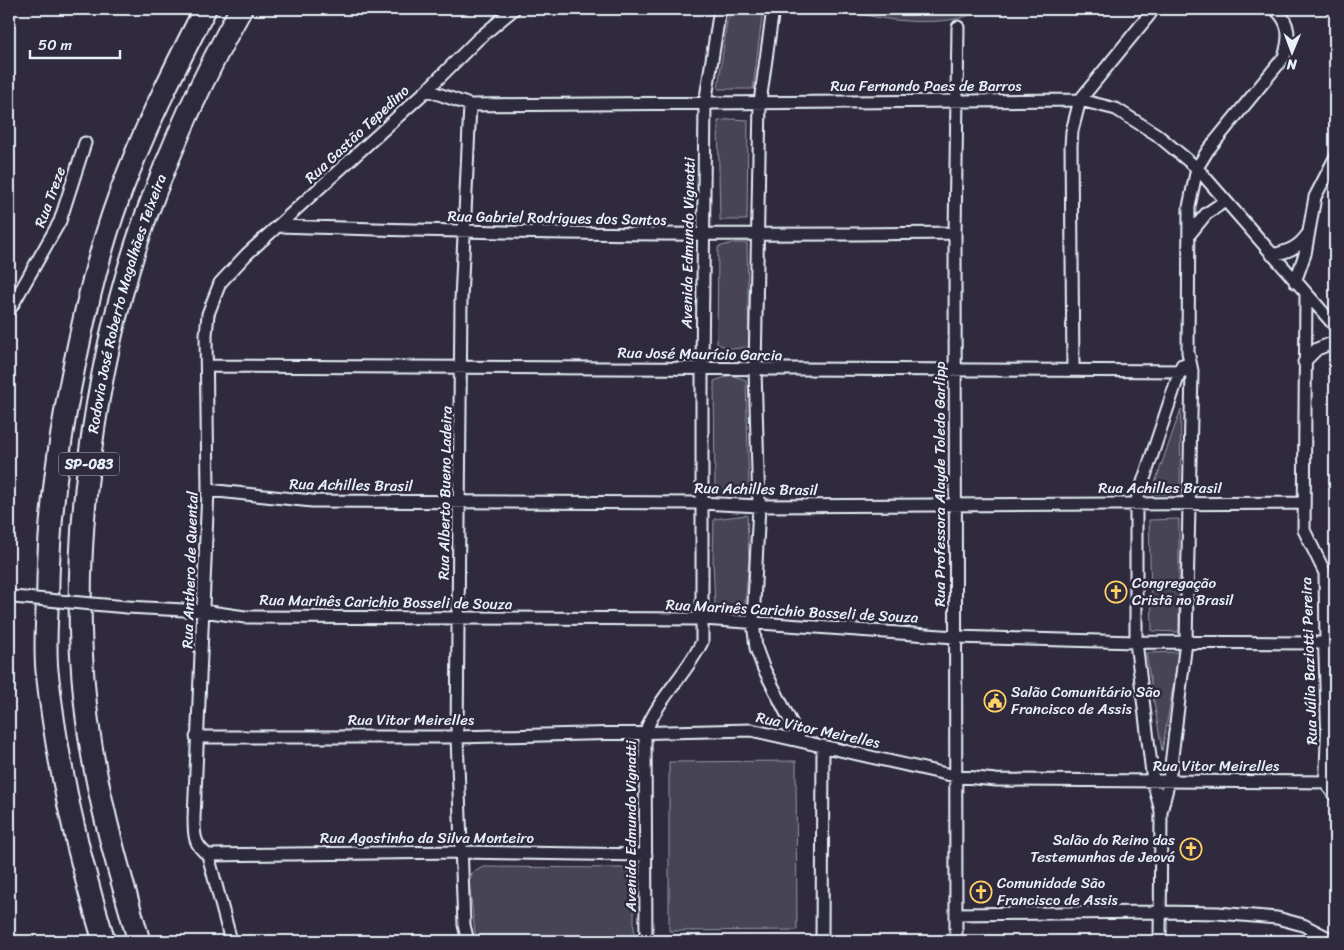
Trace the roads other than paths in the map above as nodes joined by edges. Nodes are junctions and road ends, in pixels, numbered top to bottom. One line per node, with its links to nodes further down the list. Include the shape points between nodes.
1 (205, 9): 75 (highway, SP-083, via 172,73 132,164 102,246 72,372 54,486 47,669 70,812)
2 (241, 9): 76 (highway, Rodovia José Roberto Magalhães Teixeira / SP-083, via 202,82 146,217 125,284 89,462 80,614 85,702 99,789)
3 (514, 9): 9 (street, Rua Gastão Tepedino, via 477,40)
4 (720, 9): 13 (street, Avenida Edmundo Vignatti)
5 (772, 9): 12 (street)
6 (1275, 9): 17 (street, via 1284,16 1288,28 1284,57)
7 (1150, 14): 11 (street)
8 (958, 27): 10 (street, Rua Professora Alayde Toledo Garlipp)
9 (427, 90): 14 (street, Rua Fernando Paes de Barros); 19 (street, Rua Gastão Tepedino)
10 (957, 100): 11 (street, Rua Fernando Paes de Barros); 12 (street, Rua Fernando Paes de Barros); 21 (street, Rua Professora Alayde Toledo Garlipp)
11 (1080, 100): 17 (street, Rua Fernando Paes de Barros, via 1116,109 1156,134); 39 (street, via 1071,146)
12 (760, 102): 13 (street, Rua Fernando Paes de Barros); 25 (street)
13 (706, 104): 14 (street, Rua Fernando Paes de Barros); 23 (street, Avenida Edmundo Vignatti)
14 (470, 105): 20 (street, Rua Alberto Bueno Ladeira)
15 (85, 143): 30 (street, Rua Treze, via 60,221)
16 (1335, 158): 22 (street, via 1315,197)
17 (1197, 168): 18 (street, Rua Fernando Paes de Barros); 24 (street, via 1189,207)
18 (1225, 201): 24 (street, via 1206,214); 26 (street, Rua Fernando Paes de Barros)
19 (278, 226): 20 (street, Rua Gabriel Rodrigues dos Santos); 28 (street, Rua Gastão Tepedino)
20 (465, 233): 23 (street, Rua Gabriel Rodrigues dos Santos); 36 (street, Rua Alberto Bueno Ladeira)
21 (955, 233): 25 (street, Rua Gabriel Rodrigues dos Santos); 38 (street, Rua Professora Alayde Toledo Garlipp)
22 (1308, 233): 26 (street, via 1292,249); 27 (street)
23 (703, 235): 25 (street, Rua Gabriel Rodrigues dos Santos); 37 (street, Avenida Edmundo Vignatti)
24 (1189, 235): 33 (street)
25 (757, 236): 40 (street)
26 (1272, 255): 27 (street, Rua Fernando Paes de Barros)
27 (1296, 282): 29 (street, Rua Fernando Paes de Barros)
28 (220, 283): 35 (street, Rua Anthero de Quental, via 208,314)
29 (1306, 294): 31 (street, Rua Fernando Paes de Barros); 34 (street, Rua Júlia Baziotti Pereira)
30 (9, 311)
31 (1335, 326)
32 (1335, 342): 34 (street, via 1317,349)
33 (1188, 352): 41 (street); 42 (street)
34 (1304, 362): 48 (street, Rua Júlia Baziotti Pereira)
35 (208, 366): 36 (street, Rua José Maurício Garcia); 43 (street, Rua Anthero de Quental)
36 (461, 368): 37 (street, Rua José Maurício Garcia); 44 (street, Rua Alberto Bueno Ladeira)
37 (702, 368): 40 (street, Rua José Maurício Garcia); 45 (street, Avenida Edmundo Vignatti)
38 (956, 369): 39 (street, Rua José Maurício Garcia); 40 (street, Rua José Maurício Garcia); 46 (street, Rua Professora Alayde Toledo Garlipp)
39 (1073, 369): 41 (street, Rua José Maurício Garcia)
40 (755, 370): 50 (street)
41 (1180, 370): 42 (street, Rua José Maurício Garcia); 47 (street)
42 (1192, 372): 49 (street)
43 (208, 490): 44 (street, Rua Achilles Brasil, via 312,501); 52 (street, Rua Anthero de Quental)
44 (460, 501): 45 (street, Rua Achilles Brasil); 53 (street, Rua Alberto Bueno Ladeira)
45 (701, 503): 50 (street, Rua Achilles Brasil); 54 (street, Avenida Edmundo Vignatti)
46 (954, 503): 47 (street, Rua Achilles Brasil); 50 (street, Rua Achilles Brasil); 56 (street, Rua Professora Alayde Toledo Garlipp)
47 (1136, 503): 49 (street, Rua Achilles Brasil); 57 (street)
48 (1303, 503): 49 (street, Rua Achilles Brasil); 59 (street, Rua Júlia Baziotti Pereira, via 1304,530 1326,573)
49 (1188, 504): 58 (street)
50 (759, 506): 55 (street)
51 (11, 597): 52 (street, Rua Marinês Carichio Bosseli de Souza, bridge)
52 (204, 611): 53 (street, Rua Marinês Carichio Bosseli de Souza, via 245,617); 61 (street, Rua Anthero de Quental)
53 (458, 619): 54 (street, Rua Marinês Carichio Bosseli de Souza); 62 (street, Rua Alberto Bueno Ladeira)
54 (703, 619): 55 (street, Rua Marinês Carichio Bosseli de Souza); 60 (street, Avenida Edmundo Vignatti, via 702,642 693,660 656,708)
55 (753, 622): 56 (street, Rua Marinês Carichio Bosseli de Souza); 63 (street, via 756,648 763,667)
56 (955, 637): 57 (street, Rua Marinês Carichio Bosseli de Souza); 65 (street, Rua Professora Alayde Toledo Garlipp)
57 (1136, 642): 58 (street, Rua Marinês Carichio Bosseli de Souza); 67 (street)
58 (1186, 642): 59 (street, Rua Marinês Carichio Bosseli de Souza); 66 (street)
59 (1331, 643): 68 (street, Rua Júlia Baziotti Pereira, via 1329,728)
60 (645, 733): 62 (street, Rua Vitor Meirelles); 63 (street, Rua Vitor Meirelles, via 751,730); 72 (street, Avenida Edmundo Vignatti)
61 (196, 737): 62 (street, Rua Vitor Meirelles); 71 (street, Rua Anthero de Quental, via 194,837 198,848)
62 (457, 737): 70 (street, Rua Alberto Bueno Ladeira)
63 (800, 740): 64 (street, Rua Vitor Meirelles)
64 (823, 747): 65 (street, Rua Vitor Meirelles); 80 (street)
65 (955, 776): 67 (street, Rua Vitor Meirelles, via 996,780); 74 (street, Rua Professora Alayde Toledo Garlipp)
66 (1169, 781): 67 (street, Rua Vitor Meirelles); 68 (street, Rua Vitor Meirelles); 69 (street)
67 (1153, 782): 69 (street)
68 (1333, 786)
69 (1161, 812): 73 (street)
70 (462, 852): 71 (street, Rua Agostinho da Silva Monteiro); 72 (street, Rua Agostinho da Silva Monteiro); 78 (street, Rua Alberto Bueno Ladeira, via 464,925)
71 (208, 855): 77 (street)
72 (646, 855): 79 (street, Avenida Edmundo Vignatti)
73 (1160, 912): 74 (street); 82 (street); 83 (street, via 1277,918 1303,925)
74 (956, 914): 81 (street, Rua Professora Alayde Toledo Garlipp)
75 (104, 941)
76 (139, 941)
77 (231, 941)
78 (468, 941)
79 (646, 941)
80 (822, 941)
81 (956, 941)
82 (1160, 941)
83 (1334, 941)

